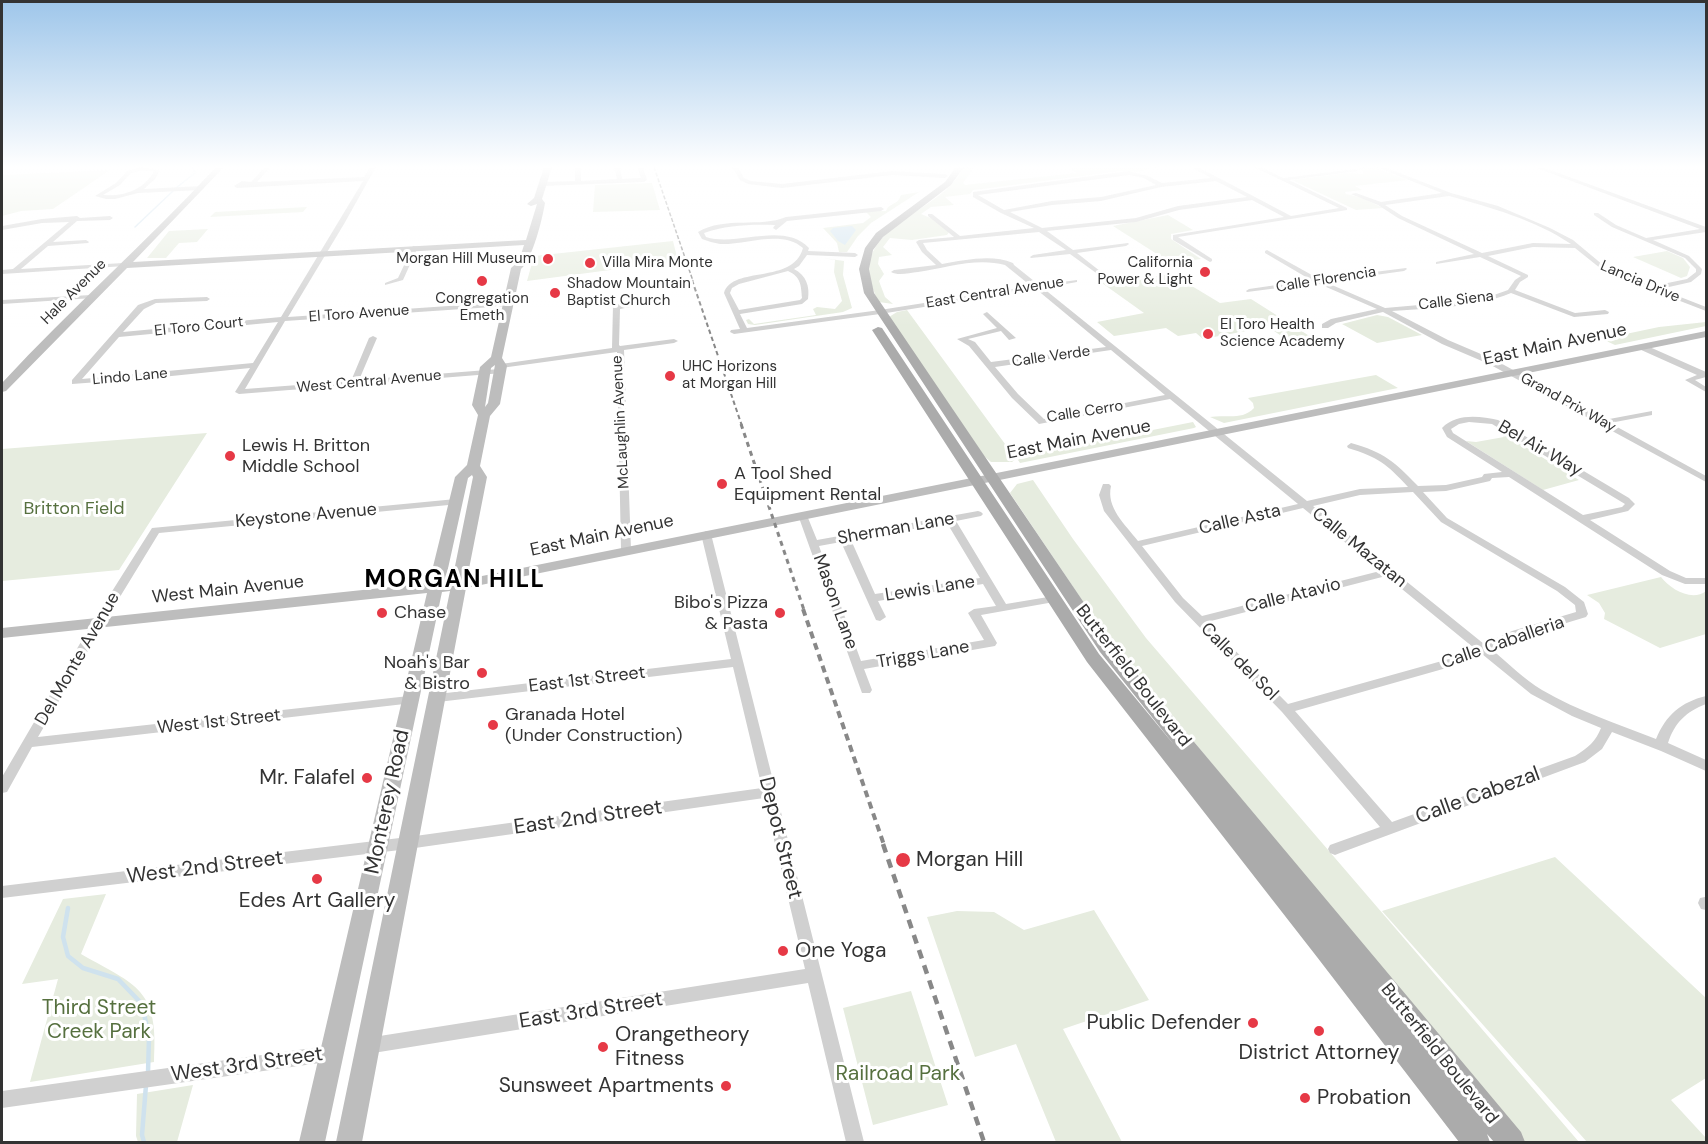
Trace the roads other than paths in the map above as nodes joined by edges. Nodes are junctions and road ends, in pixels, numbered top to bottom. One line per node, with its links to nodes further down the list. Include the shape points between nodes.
1 (53, 220): 19 (street)
2 (74, 220): 28 (street)
3 (168, 220): 41 (main road, Hale Avenue)
4 (343, 220): 34 (street)
5 (526, 220): 26 (main road, Monterey Road)
6 (536, 220): 27 (main road, Monterey Road)
7 (785, 220): 18 (street)
8 (886, 220): 37 (main road, via 863,240)
9 (897, 220): 65 (main road, Butterfield Boulevard, via 873,242 865,258 864,271)
10 (937, 220): 22 (street)
11 (1024, 220): 20 (street)
12 (1132, 220): 20 (street)
13 (1276, 220): 39 (street, via 1175,236)
14 (1407, 220): 36 (street, Calle Siena)
15 (1528, 220): 30 (street, Lancia Drive, via 1560,234)
16 (1606, 220): 24 (street)
17 (1683, 220): 21 (street)
18 (778, 223): 23 (street); 23 (street, via 760,222 701,232 704,238 723,242)
19 (2, 228)
20 (1038, 229): 22 (street); 32 (street)
21 (1707, 229): 24 (street)
22 (958, 237): 42 (street, via 919,242)
23 (775, 238): 35 (street, via 803,244)
24 (1646, 239): 46 (street, via 1687,257)
25 (86, 242): 28 (street)
26 (519, 242): 27 (main road); 31 (main road); 43 (main road, Monterey Road, via 512,262)
27 (530, 242): 43 (main road, Monterey Road, via 523,262)
28 (47, 244): 48 (street)
29 (1126, 244): 32 (street)
30 (1576, 246): 36 (street, via 1533,245); 55 (street, Lancia Drive, via 1607,271)
31 (415, 247): 34 (main road); 53 (street, via 401,279)
32 (1071, 252): 38 (street); 50 (street)
33 (1267, 252): 52 (street, Grand Prix Way)
34 (324, 253): 41 (main road); 69 (street)
35 (806, 255): 37 (street); 44 (street)
36 (1480, 255): 40 (street); 57 (street, Calle Siena, via 1526,276)
37 (854, 257): 65 (main road, Butterfield Boulevard, via 854,284)
38 (1033, 257)
39 (1210, 260)
40 (1438, 263)
41 (123, 265): 48 (street); 58 (main road, Hale Avenue)
42 (942, 267): 49 (street, Calle Mazatan); 54 (street, Calle Mazatan, via 1005,261)
43 (516, 268): 62 (main road, Monterey Road)
44 (789, 269): 67 (street, via 744,279 729,287 727,292); 67 (street, via 802,276 806,298 802,302)
45 (1404, 269): 52 (street, Calle Florencia)
46 (1703, 269): 55 (street, via 1689,281)
47 (2, 272): 48 (street)
48 (14, 272)
49 (894, 272)
50 (1103, 276)
51 (1075, 281): 54 (street, East Central Avenue)
52 (1317, 281): 56 (street, Calle Florencia); 64 (street, Grand Prix Way)
53 (387, 285)
54 (1037, 286): 65 (street, East Central Avenue); 80 (street, Calle Mazatan)
55 (1655, 288): 63 (street, Lancia Drive)
56 (1249, 291)
57 (1511, 291): 64 (street, Calle Siena, via 1465,303); 66 (street, via 1574,315)
58 (91, 297): 61 (street); 89 (main road, Hale Avenue)
59 (207, 299): 75 (street, Lindo Lane, via 147,303)
60 (663, 299): 81 (street, McLaughlin Avenue, via 616,307)
61 (2, 302)
62 (507, 304): 69 (street, El Toro Avenue); 83 (main road, Monterey Road)
63 (1707, 309)
64 (1384, 310): 70 (street, Calle Siena); 86 (street, Grand Prix Way)
65 (875, 311): 72 (street, East Central Avenue); 100 (main road, Butterfield Boulevard)
66 (1605, 312)
67 (736, 313): 72 (street)
68 (987, 314): 71 (street)
69 (283, 320): 75 (street, El Toro Court); 82 (street)
70 (1325, 326)
71 (1001, 329): 77 (street); 84 (street, Calle Cerro, via 961,339 972,344)
72 (744, 330): 73 (street, East Central Avenue)
73 (734, 332)
74 (1707, 334): 79 (main road, East Main Avenue)
75 (115, 335): 82 (street, Lindo Lane, via 75,381)
76 (373, 338): 88 (street)
77 (1012, 338)
78 (674, 341): 81 (street)
79 (1642, 347): 86 (main road, East Main Avenue); 87 (street)
80 (1112, 348): 84 (street, Calle Verde); 91 (street, Calle Mazatan)
81 (618, 349): 83 (street); 114 (street, McLaughlin Avenue)
82 (255, 365): 88 (street, West Central Avenue, via 239,392)
83 (499, 365): 85 (main road, Monterey Road, via 486,367); 93 (main road, Monterey Road, via 494,404)
84 (990, 365): 91 (street, Calle Cerro, via 1042,422)
85 (486, 372): 88 (street, West Central Avenue); 93 (main road, Monterey Road, via 478,405)
86 (1513, 374): 94 (street, Grand Prix Way); 95 (main road, East Main Avenue)
87 (1705, 374): 90 (street, via 1689,380)
88 (354, 383)
89 (2, 389)
90 (1707, 390)
91 (1170, 398): 95 (street, Calle Mazatan)
92 (1649, 413): 94 (street)
93 (484, 415): 97 (main road, Monterey Road)
94 (1604, 423): 99 (street, Grand Prix Way)
95 (1217, 432): 100 (main road, East Main Avenue); 104 (street, Calle Mazatan)
96 (1351, 446): 102 (street, via 1374,453 1394,466)
97 (473, 465): 103 (main road, Monterey Road, via 462,477); 118 (main road, Monterey Road, via 480,477)
98 (1510, 474): 102 (street, Calle Asta, via 1495,481); 107 (street, Bel Air Way); 107 (street, Bel Air Way, via 1450,435 1448,425 1473,419 1495,422 1630,504 1625,509)
99 (1705, 477)
100 (985, 479): 106 (main road, East Main Avenue); 121 (main road, Butterfield Boulevard); 154 (main road, Butterfield Boulevard, via 1106,648)
101 (1106, 486): 113 (street, Calle del Sol, via 1104,495 1109,511)
102 (1416, 489): 104 (street, Calle Asta, via 1360,492); 127 (street, Calle Caballeria, via 1444,520 1561,589 1583,609 1577,617 1516,634)
103 (456, 502): 109 (street, Keystone Avenue); 119 (main road, Monterey Road)
104 (1306, 505): 113 (street, Calle Asta); 115 (street, Calle Mazatan)
105 (978, 514): 108 (street, Sherman Lane)
106 (803, 515): 110 (main road, East Main Avenue); 112 (street, Mason Lane)
107 (1580, 519): 117 (street, Bel Air Way, via 1676,578)
108 (950, 520): 111 (street, Sherman Lane); 116 (street)
109 (156, 530): 125 (street, Del Monte Avenue)
110 (706, 534): 114 (main road, East Main Avenue); 128 (street, Depot Street)
111 (844, 539): 112 (street, Sherman Lane); 120 (street)
112 (814, 544): 129 (street, Mason Lane)
113 (1136, 544): 124 (street, Calle del Sol)
114 (626, 550): 118 (main road, East Main Avenue)
115 (1389, 572): 124 (street, Calle Atavio); 127 (street, Calle Mazatan)
116 (986, 580): 120 (street, Lewis Lane); 122 (street)
117 (1707, 581)
118 (459, 585): 119 (main road, West Main Avenue); 131 (main road, Monterey Road)
119 (435, 589): 125 (main road, West Main Avenue); 132 (main road, Monterey Road)
120 (874, 598): 123 (street)
121 (1053, 599): 122 (street); 153 (main road, Butterfield Boulevard, via 1093,658)
122 (1002, 606): 129 (street, Triggs Lane, via 974,613 991,643)
123 (880, 617)
124 (1197, 621): 134 (street, Calle del Sol)
125 (98, 623): 126 (main road, West Main Avenue); 136 (street, Del Monte Avenue)
126 (2, 633)
127 (1481, 649): 134 (street, Calle Caballeria, via 1454,662); 135 (street, Calle Mazatan, via 1558,706)
128 (737, 662): 131 (street, East 1st Street); 140 (street, Depot Street)
129 (857, 666): 130 (street, Mason Lane)
130 (866, 690)
131 (438, 698): 142 (main road, Monterey Road)
132 (409, 700): 136 (street, West 1st Street); 143 (main road, Monterey Road)
133 (1707, 700): 137 (street, via 1676,715)
134 (1286, 710): 141 (street, Calle del Sol)
135 (1608, 727): 137 (street, Calle Mazatan); 141 (street, Calle Cabezal, via 1602,743 1580,759)
136 (30, 743): 139 (street, Del Monte Avenue)
137 (1660, 746): 138 (street, Calle Mazatan)
138 (1707, 766)
139 (2, 788)
140 (769, 792): 142 (street, East 2nd Street); 146 (street, Depot Street)
141 (1390, 829): 144 (street, Calle Cabezal)
142 (408, 843): 143 (street, West 2nd Street); 147 (main road, Monterey Road)
143 (378, 847): 145 (street, West 2nd Street); 148 (main road, Monterey Road)
144 (1335, 849)
145 (2, 892)
146 (814, 975): 147 (street, East 3rd Street); 152 (street, Depot Street)
147 (367, 1046): 151 (main road, Monterey Road)
148 (334, 1053): 149 (street, West 3rd Street); 150 (main road, Monterey Road)
149 (2, 1100)
150 (312, 1143)
151 (349, 1143)
152 (855, 1143)
153 (1476, 1143)
154 (1511, 1143)

